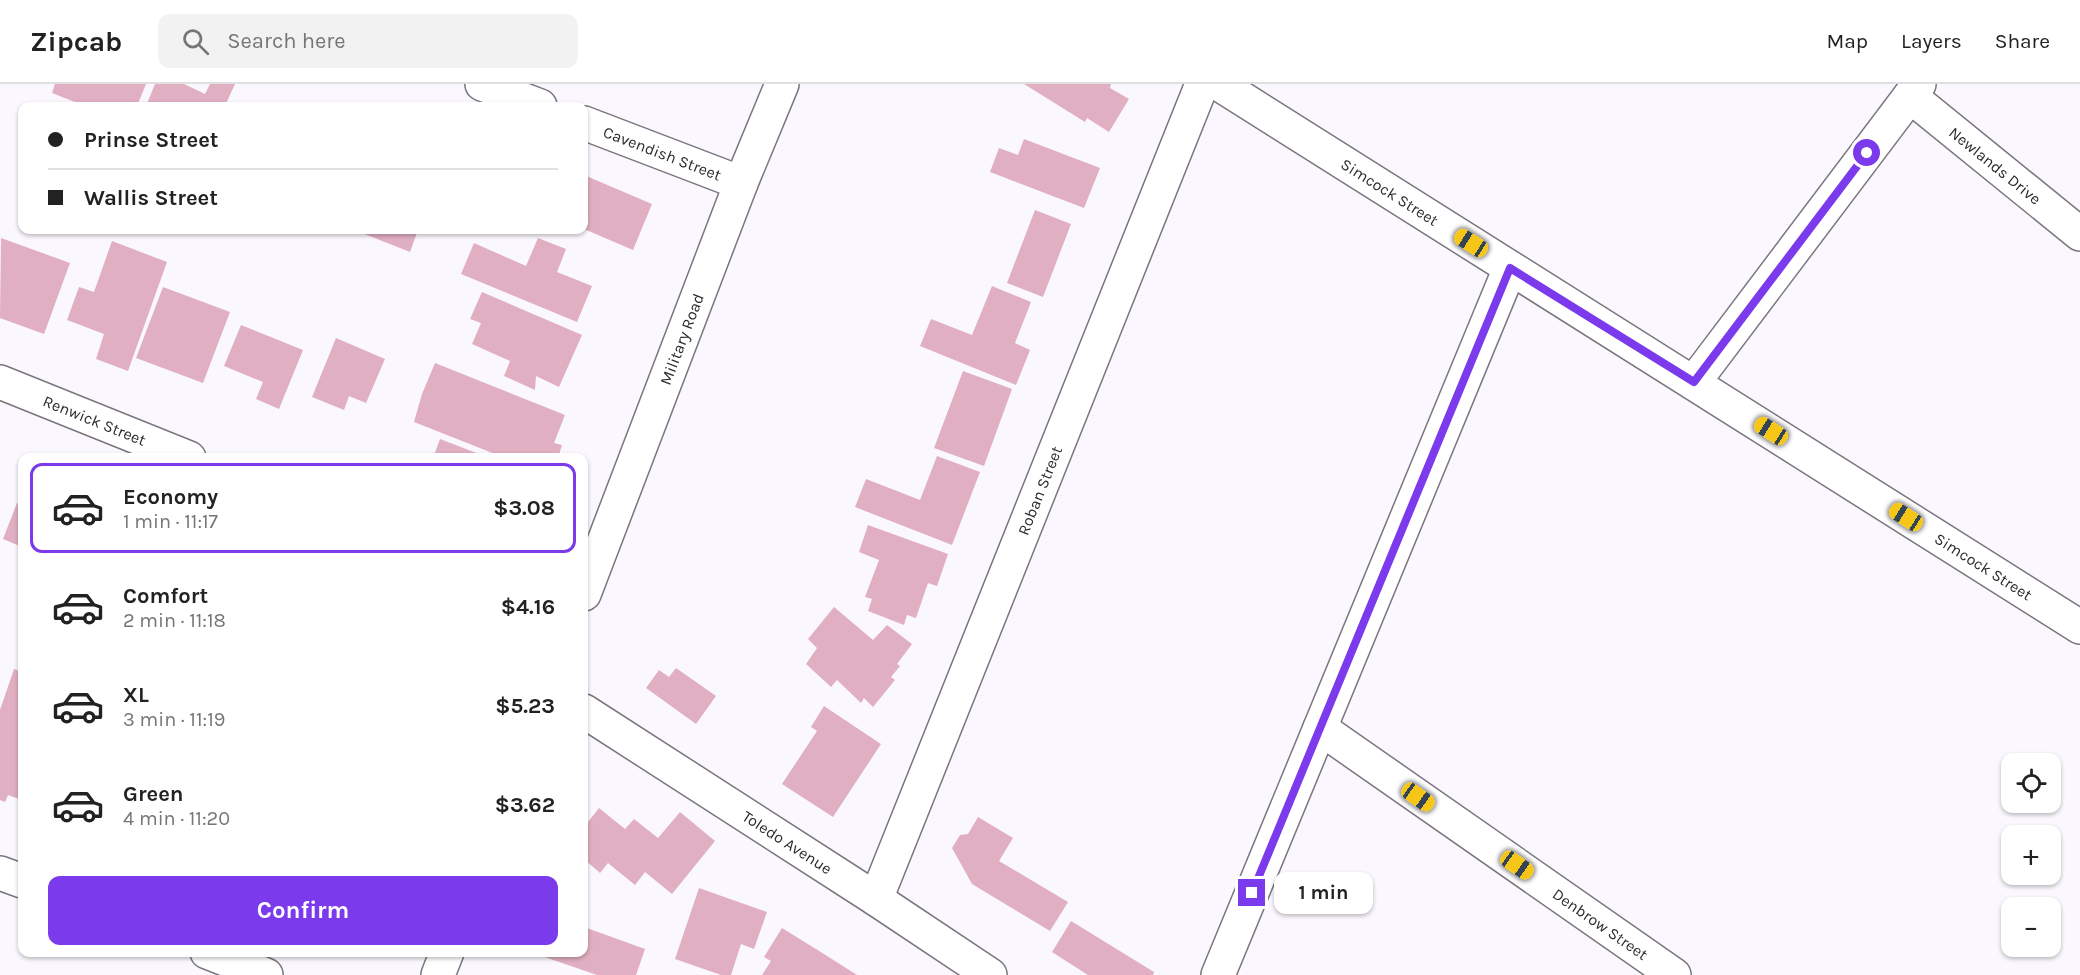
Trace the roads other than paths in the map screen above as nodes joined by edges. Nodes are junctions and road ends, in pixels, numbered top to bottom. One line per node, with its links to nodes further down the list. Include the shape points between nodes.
1 (482, 84): 6 (street)
2 (782, 84): 8 (street, Military Road)
3 (1202, 84): 20 (street, Roban Street)
4 (1219, 84): 10 (street, Simcock Street)
5 (1915, 90): 9 (street, Newlands Drive); 12 (street)
6 (529, 102)
7 (588, 125): 8 (street, Cavendish Street)
8 (741, 183): 14 (street, Military Road)
9 (2080, 234)
10 (1510, 268): 12 (street, Simcock Street); 17 (street)
11 (0, 382): 13 (street, Renwick Street)
12 (1694, 382): 15 (street, Simcock Street)
13 (177, 453)
14 (588, 584)
15 (2080, 627)
16 (588, 714): 20 (street, Toledo Avenue)
17 (1320, 728): 26 (street); 27 (street, Denbrow Street)
18 (0, 873): 19 (street)
19 (18, 880)
20 (876, 899): 25 (street, Toledo Avenue)
21 (220, 957): 23 (street)
22 (445, 957): 24 (street)
23 (266, 975)
24 (438, 975)
25 (990, 975)
26 (1218, 975)
27 (1674, 975)

